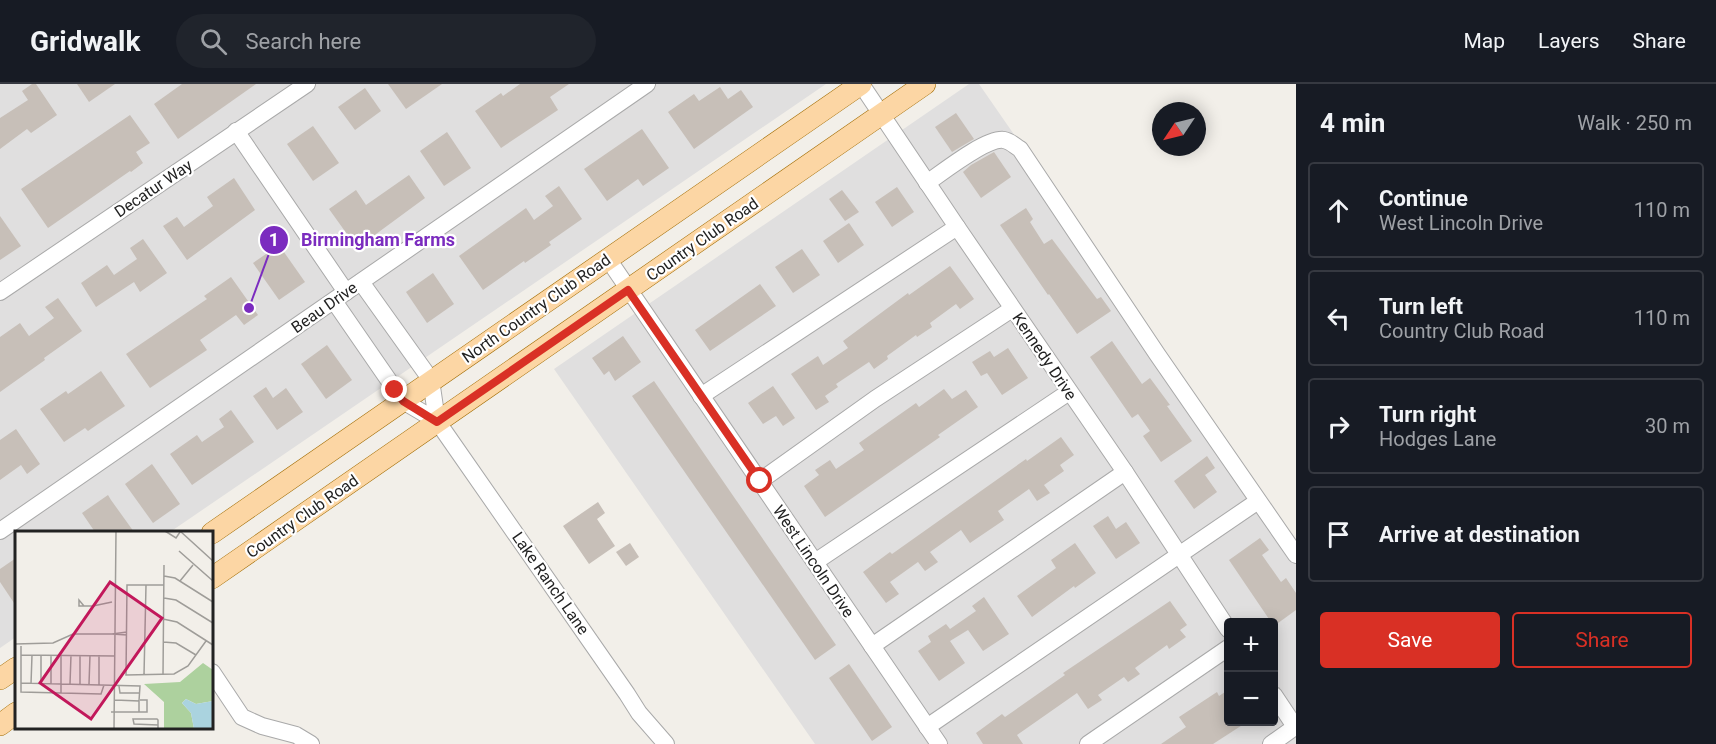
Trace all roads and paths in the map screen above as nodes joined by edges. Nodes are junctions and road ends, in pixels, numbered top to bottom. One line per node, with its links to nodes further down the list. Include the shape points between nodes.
1 (307, 84): 6 (street, Decatur Way)
2 (647, 84): 10 (street, Beau Drive)
3 (861, 84): 5 (street, Kennedy Drive); 9 (main road, North Country Club Road)
4 (926, 84): 5 (main road, Country Club Road)
5 (882, 114): 7 (street, Kennedy Drive); 11 (main road, Country Club Road)
6 (236, 131): 12 (street, Decatur Way); 13 (street)
7 (927, 183): 8 (street, Kennedy Drive); 22 (street, via 982,146 1002,139 1020,149)
8 (957, 227): 14 (street, Kennedy Drive); 17 (street)
9 (608, 259): 11 (street, West Lincoln Drive); 15 (main road, North Country Club Road)
10 (361, 282): 13 (street, Beau Drive); 15 (street)
11 (628, 290): 17 (street, West Lincoln Drive); 19 (main road, Country Club Road)
12 (0, 292)
13 (340, 296): 18 (street); 23 (street, Beau Drive)
14 (1012, 309): 16 (street, Kennedy Drive); 21 (street)
15 (431, 380): 18 (main road, North Country Club Road); 19 (street)
16 (1069, 392): 20 (street, Kennedy Drive); 27 (street)
17 (700, 396): 21 (street, West Lincoln Drive)
18 (403, 401): 19 (street); 24 (main road, North Country Club Road)
19 (437, 422): 28 (main road, Country Club Road); 41 (street, Lake Ranch Lane, via 639,713)
20 (1125, 472): 26 (street, Kennedy Drive); 30 (street)
21 (760, 481): 27 (street, West Lincoln Drive)
22 (1258, 501): 25 (street); 26 (street)
23 (0, 531)
24 (213, 532)
25 (1296, 555)
26 (1179, 556): 29 (street, Kennedy Drive); 38 (street)
27 (815, 562): 30 (street, West Lincoln Drive)
28 (213, 578)
29 (1224, 622)
30 (872, 646): 38 (street, West Lincoln Drive)
31 (1224, 651): 43 (street)
32 (15, 669): 34 (main road)
33 (213, 674): 40 (street, via 242,717)
34 (0, 679)
35 (1278, 701): 39 (street)
36 (15, 714): 37 (main road)
37 (0, 725)
38 (927, 727): 42 (street, West Lincoln Drive)
39 (1296, 727): 44 (street)
40 (311, 744)
41 (666, 744)
42 (939, 744)
43 (1088, 744)
44 (1271, 744)

